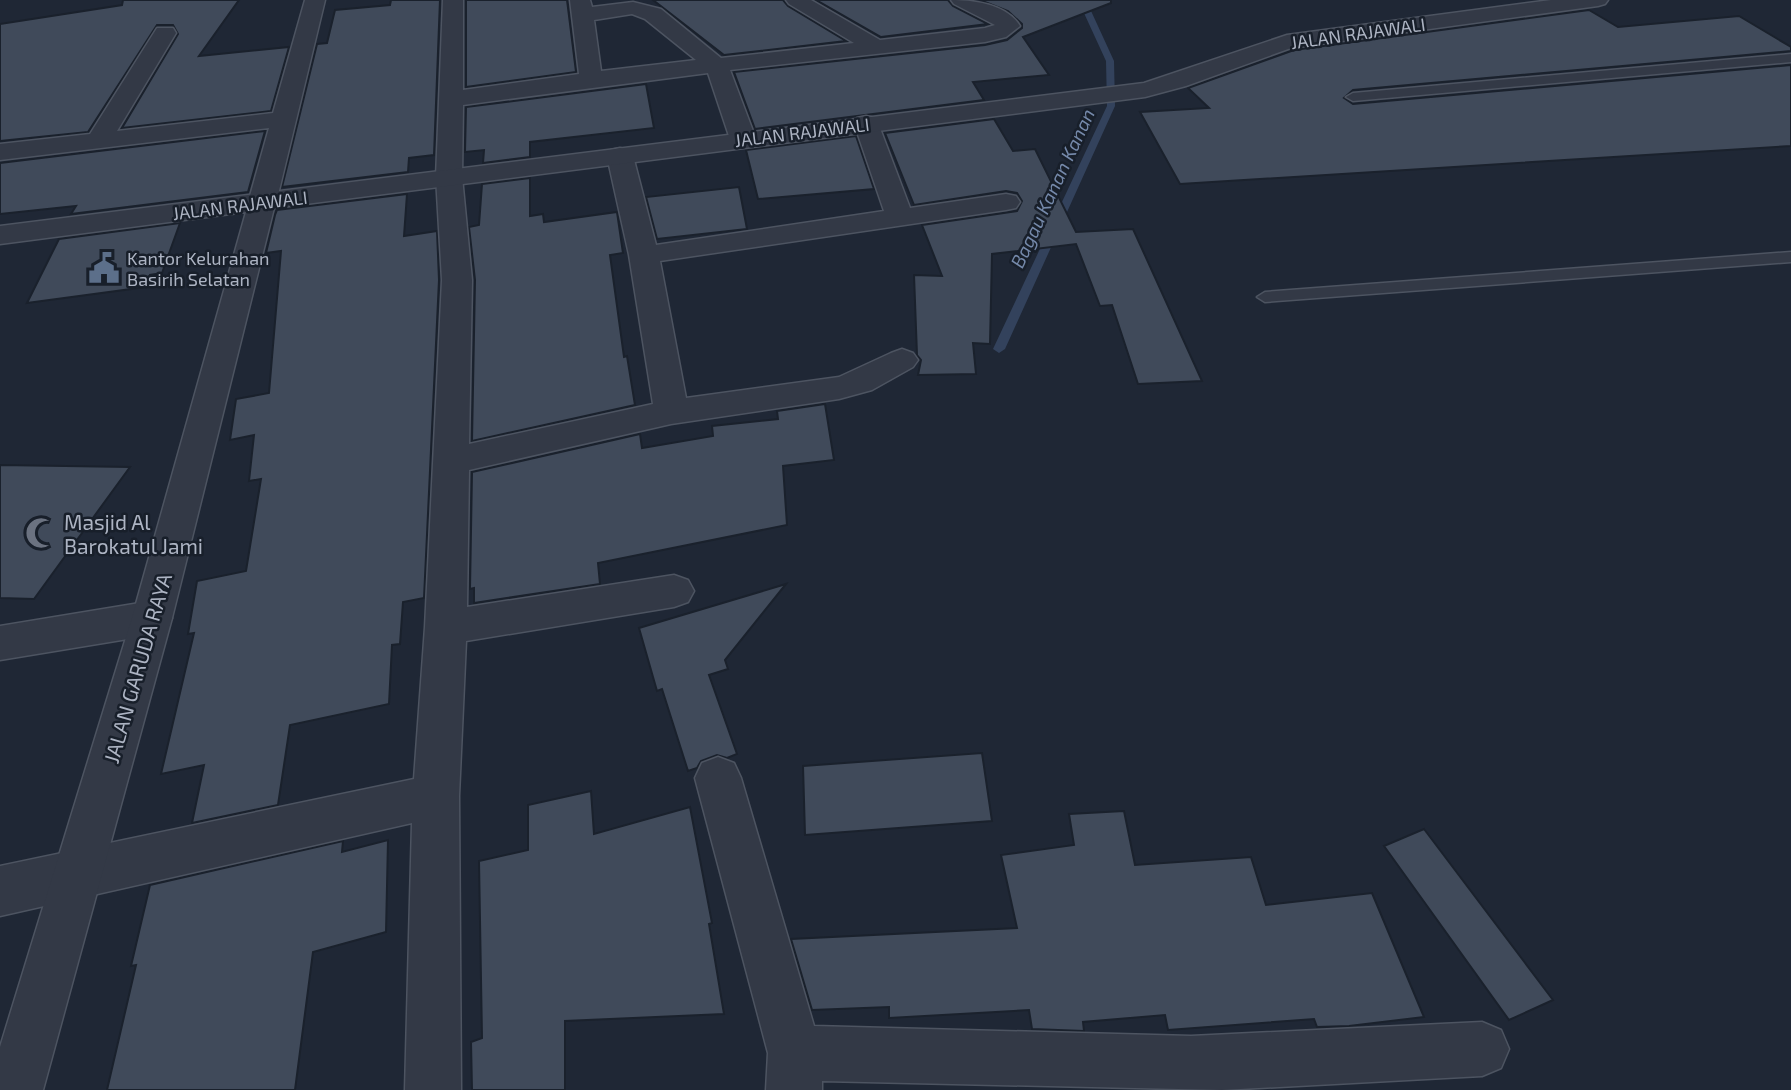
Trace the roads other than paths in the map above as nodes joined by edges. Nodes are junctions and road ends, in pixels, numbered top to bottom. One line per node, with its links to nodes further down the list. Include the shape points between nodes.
1 (315, 0): 14 (street, JALAN GARUDA RAYA)
2 (453, 0): 13 (street)
3 (796, 0): 8 (street)
4 (961, 0): 8 (street, via 1009,26 985,35)
5 (1598, 0): 15 (street, JALAN RAJAWALI, via 1287,42 1145,90)
6 (581, 7): 10 (street, via 648,11); 11 (street)
7 (165, 33): 17 (street)
8 (878, 48): 10 (street)
9 (1791, 58): 12 (lane)
10 (717, 66): 11 (street); 16 (street)
11 (591, 79): 13 (street)
12 (1353, 97)
13 (453, 99): 20 (street)
14 (284, 120): 17 (street); 22 (street, JALAN GARUDA RAYA)
15 (866, 123): 16 (street, JALAN RAJAWALI); 23 (street)
16 (743, 139): 19 (street, JALAN RAJAWALI)
17 (99, 140): 18 (street)
18 (0, 152)
19 (620, 156): 20 (street, JALAN RAJAWALI); 25 (street)
20 (449, 177): 22 (street, JALAN RAJAWALI); 30 (street, via 457,280)
21 (1006, 201): 23 (street)
22 (262, 203): 24 (street, JALAN RAJAWALI); 32 (street, JALAN GARUDA RAYA)
23 (900, 217): 25 (street)
24 (0, 235)
25 (644, 255): 29 (street)
26 (1791, 257): 27 (lane)
27 (1265, 297)
28 (902, 360): 29 (street, via 839,388)
29 (671, 412): 30 (street)
30 (452, 461): 33 (street)
31 (674, 591): 33 (street)
32 (152, 618): 34 (street); 37 (street, JALAN GARUDA RAYA)
33 (446, 628): 36 (street)
34 (0, 643)
35 (718, 778): 40 (street)
36 (436, 796): 37 (street); 43 (street)
37 (77, 875): 38 (street); 42 (street, JALAN GARUDA RAYA)
38 (0, 891)
39 (1482, 1049): 41 (street)
40 (794, 1071): 41 (street)
41 (1193, 1077)
42 (15, 1090)
43 (433, 1090)

